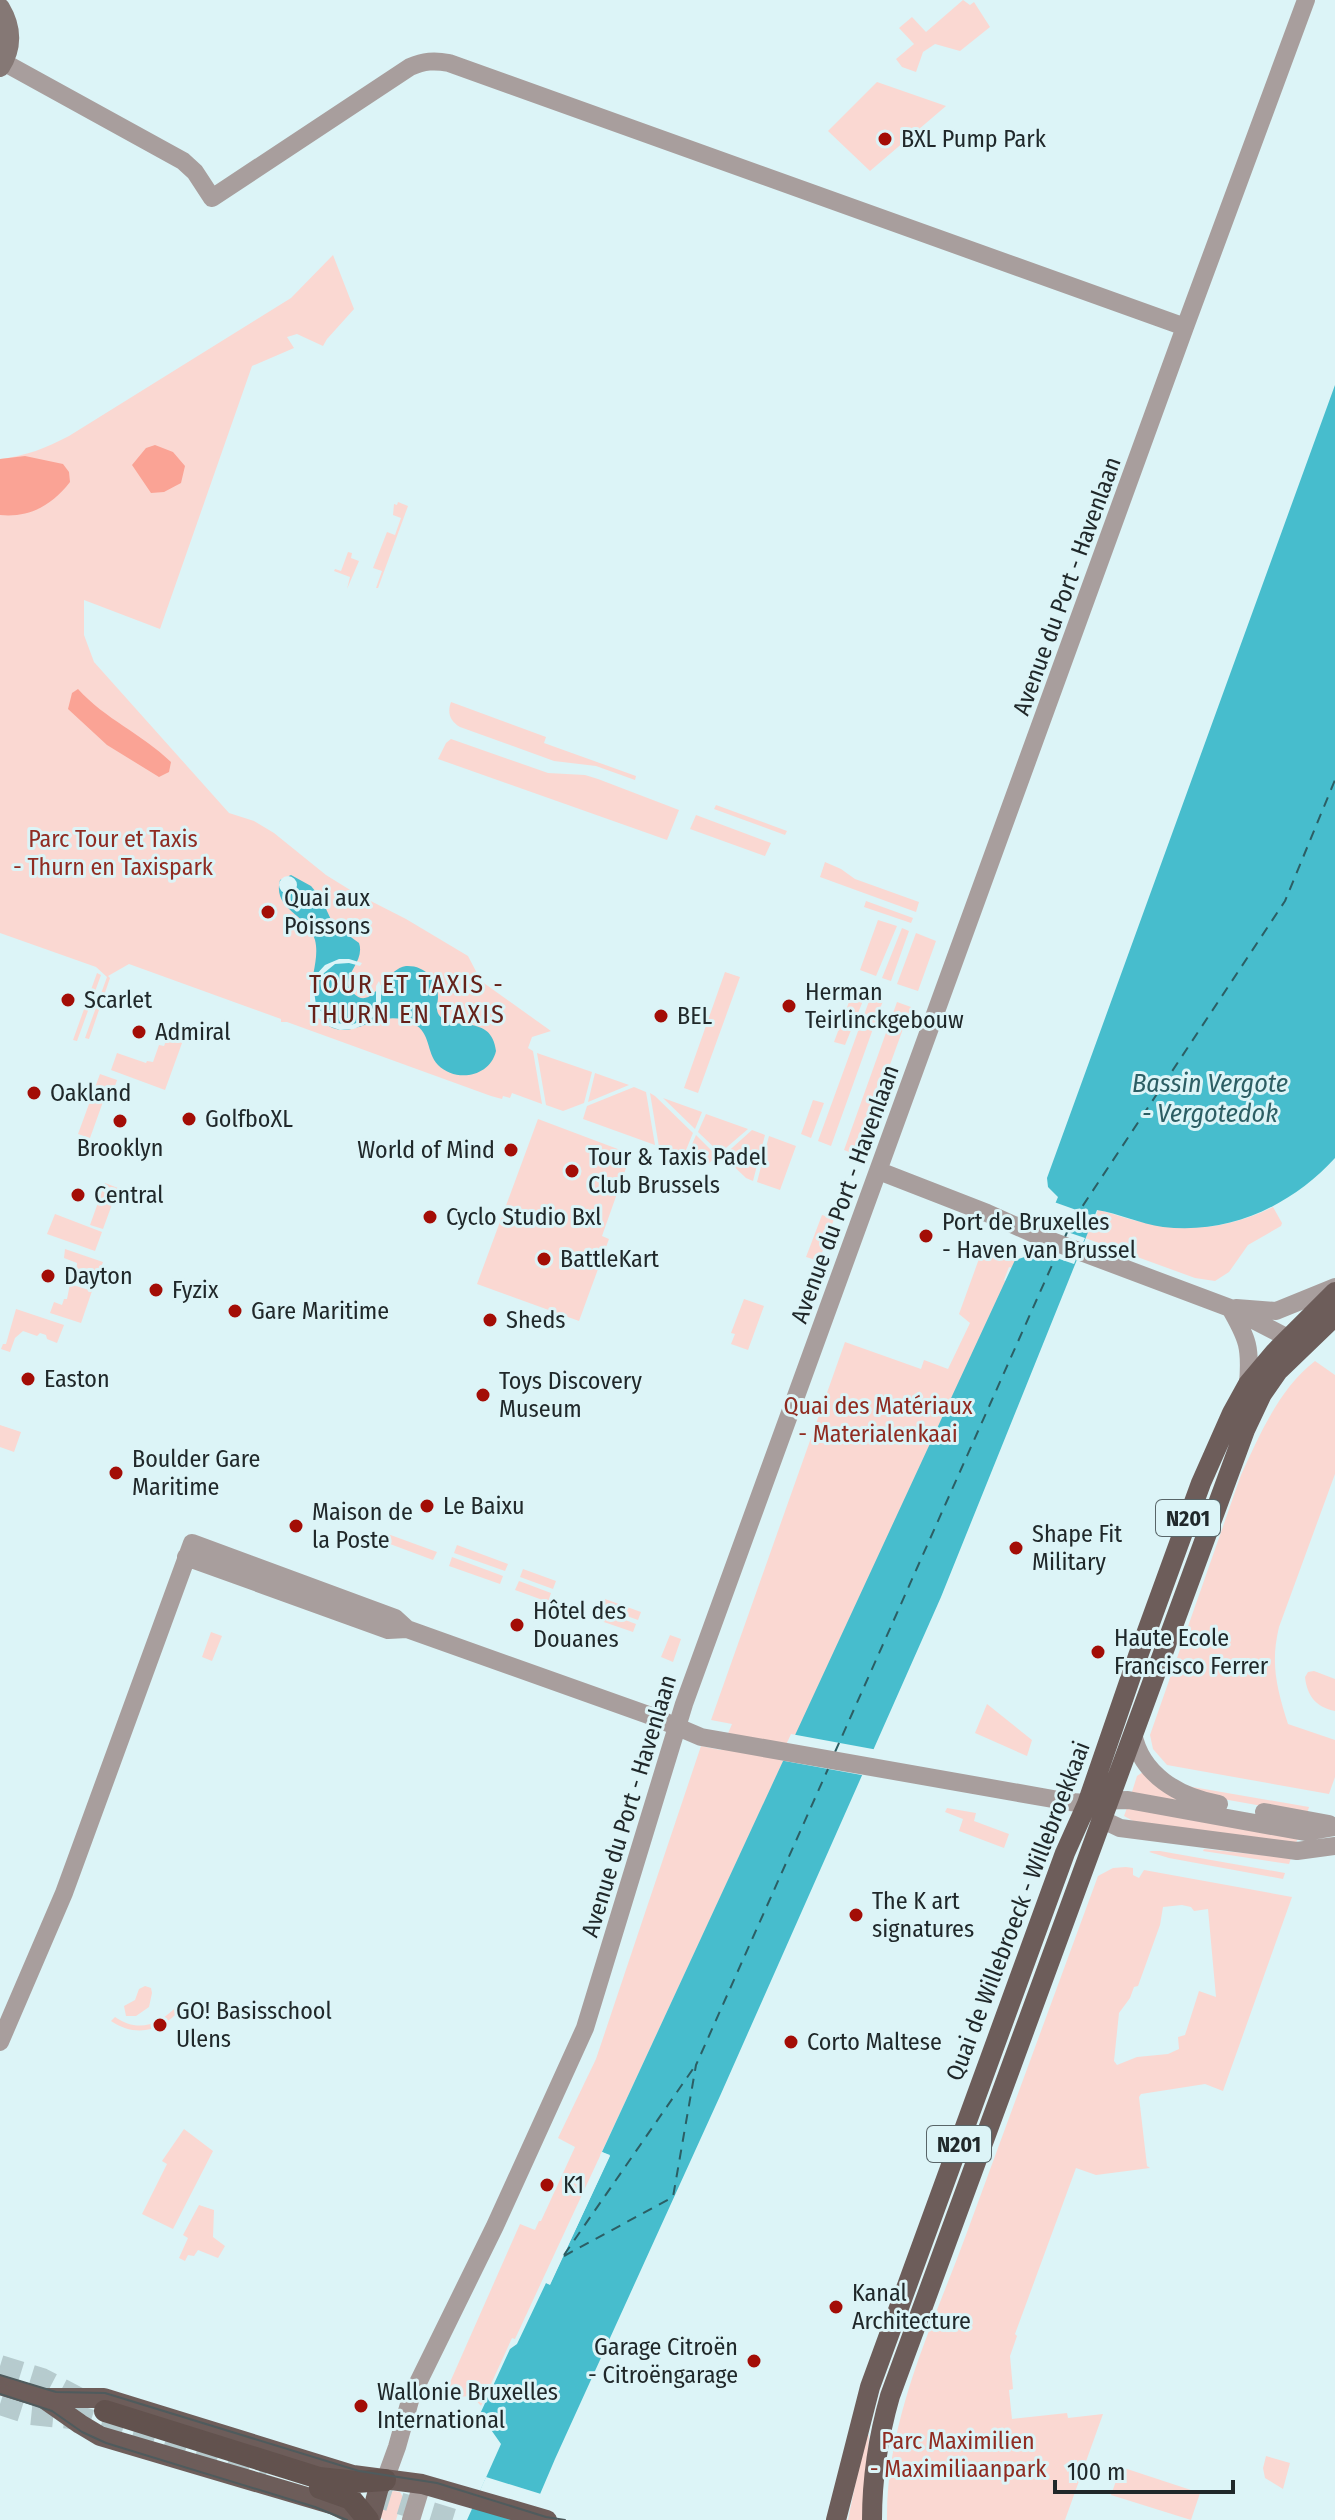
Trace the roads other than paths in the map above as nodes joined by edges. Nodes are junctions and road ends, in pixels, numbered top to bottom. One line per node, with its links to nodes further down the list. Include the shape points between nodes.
1 (1306, 0): 4 (street, Avenue du Port - Havenlaan)
2 (0, 8): 3 (main road, via 10,42)
3 (2, 65): 4 (street, via 183,161 212,198 410,67 449,63)
4 (1185, 327): 5 (street, Avenue du Port - Havenlaan)
5 (879, 1171): 7 (street); 11 (street, Avenue du Port - Havenlaan)
6 (1335, 1289): 7 (street, via 1276,1311); 9 (main road, N201)
7 (1230, 1308): 9 (street); 10 (street, via 1251,1354)
8 (1335, 1316): 9 (main road, N201)
9 (1297, 1341): 10 (main road, Quai de Willebroeck - Willebroekkaai / N201); 12 (main road, Quai de Willebroeck - Willebroekkaai / N201, via 1245,1430)
10 (1248, 1384): 13 (main road, Quai de Willebroeck - Willebroekkaai / N201, via 1201,1483 1138,1656)
11 (677, 1727): 13 (street, via 724,1742); 16 (street, via 407,1629 395,1618 189,1550 64,1893); 21 (street, Avenue du Port - Havenlaan, via 585,2028 411,2397)
12 (1133, 1733): 13 (main road, Quai de Willebroeck - Willebroekkaai / N201); 14 (street, via 1136,1750 1149,1768 1185,1796)
13 (1099, 1808): 14 (street, via 1139,1802 1305,1832); 15 (street, via 1120,1828 1297,1851); 18 (main road, Quai de Willebroeck - Willebroekkaai / N201, via 1065,1853); 19 (main road, Quai de Willebroeck - Willebroekkaai / N201)
14 (1335, 1827)
15 (1335, 1846)
16 (0, 2042)
17 (0, 2385): 20 (main road)
18 (870, 2387): 19 (main road); 26 (main road, Quai de Willebroeck - Willebroekkaai / N201)
19 (890, 2396): 27 (main road, Quai de Willebroeck - Willebroekkaai / N201, via 872,2481)
20 (43, 2398): 21 (main road, via 104,2398 357,2476); 24 (main road, via 100,2436 326,2502)
21 (385, 2480): 22 (main road); 24 (main road); 24 (highway, via 319,2478 103,2416 338,2493 351,2499)
22 (422, 2484): 23 (main road); 25 (street)
23 (539, 2518)
24 (368, 2520)
25 (411, 2520)
26 (836, 2520)
27 (872, 2520)

